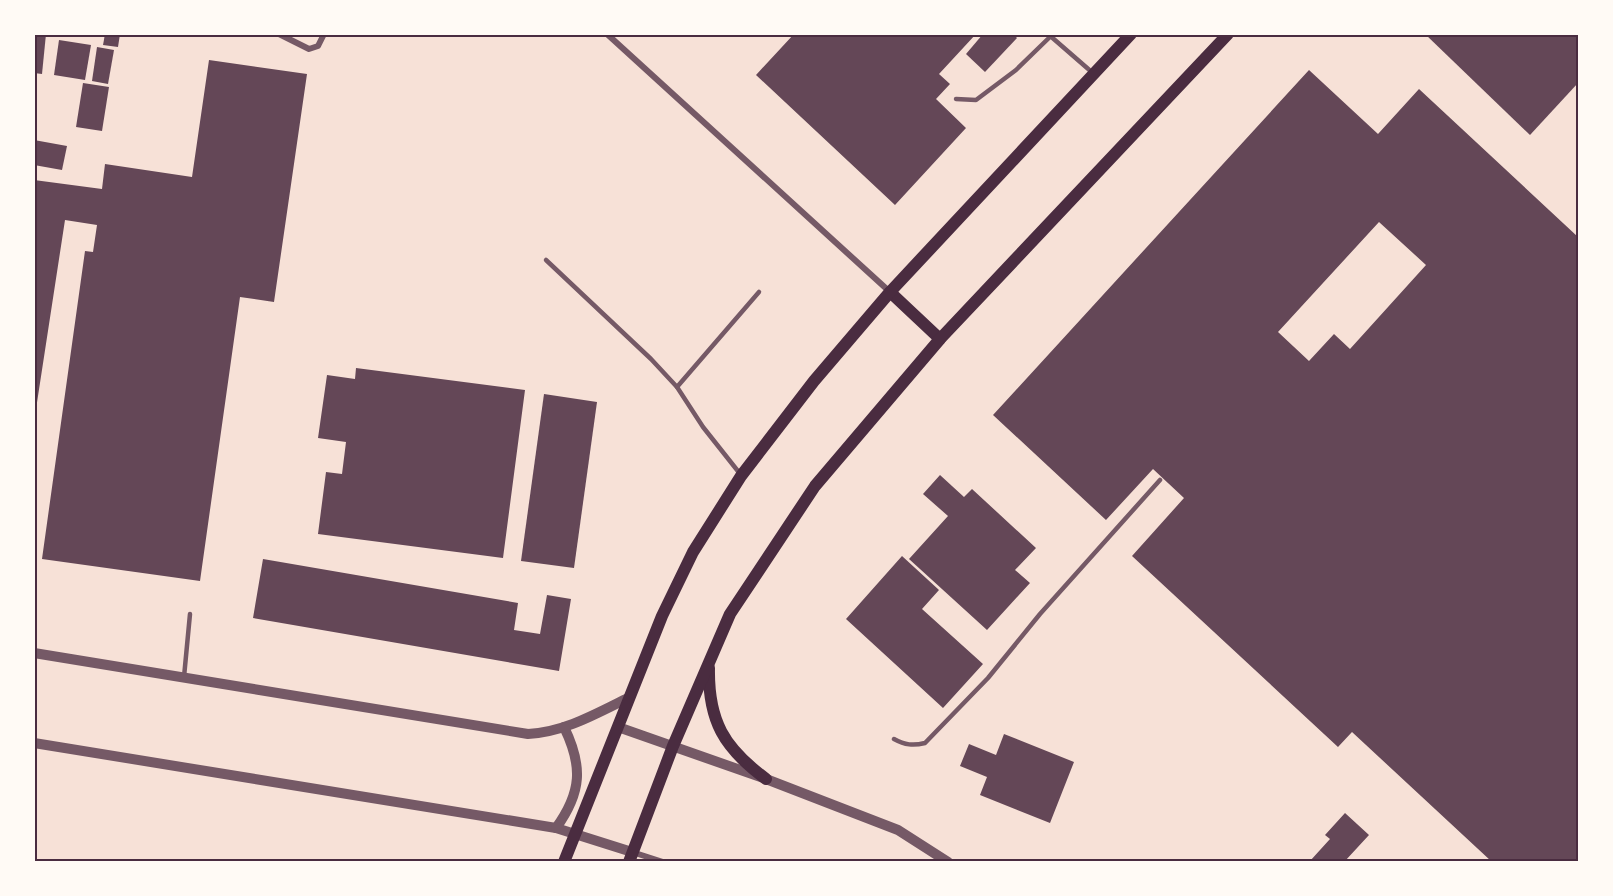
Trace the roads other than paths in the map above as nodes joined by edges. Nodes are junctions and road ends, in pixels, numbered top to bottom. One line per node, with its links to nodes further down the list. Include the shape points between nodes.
1 (279, 34): 2 (street, via 313,49)
2 (324, 34)
3 (607, 34): 10 (street)
4 (1131, 34): 7 (main road)
5 (1228, 34): 12 (main road)
6 (1051, 35): 7 (lane); 8 (lane, via 1016,70 976,100)
7 (1094, 74): 10 (main road)
8 (956, 99)
9 (546, 260): 13 (lane)
10 (890, 291): 12 (main road); 14 (main road)
11 (759, 292): 13 (lane)
12 (940, 339): 18 (main road, via 815,486 730,615)
13 (677, 387): 14 (lane)
14 (741, 476): 20 (main road, via 693,552)
15 (1160, 480): 23 (lane, via 988,678 925,743 913,746)
16 (190, 614): 19 (lane)
17 (34, 653): 19 (street)
18 (709, 661): 25 (main road); 26 (main road, via 708,688 714,716 726,741)
19 (184, 678): 21 (street, via 503,732 545,733)
20 (630, 697): 21 (street); 22 (main road)
21 (564, 727): 27 (street, via 578,768 569,810)
22 (618, 727): 25 (street); 28 (main road)
23 (894, 739)
24 (34, 743): 27 (street)
25 (673, 746): 26 (street); 29 (main road)
26 (766, 779): 32 (street, via 898,830)
27 (556, 828): 28 (street)
28 (575, 834): 29 (street); 30 (main road)
29 (630, 857): 31 (street)
30 (564, 861)
31 (663, 861)
32 (948, 861)

